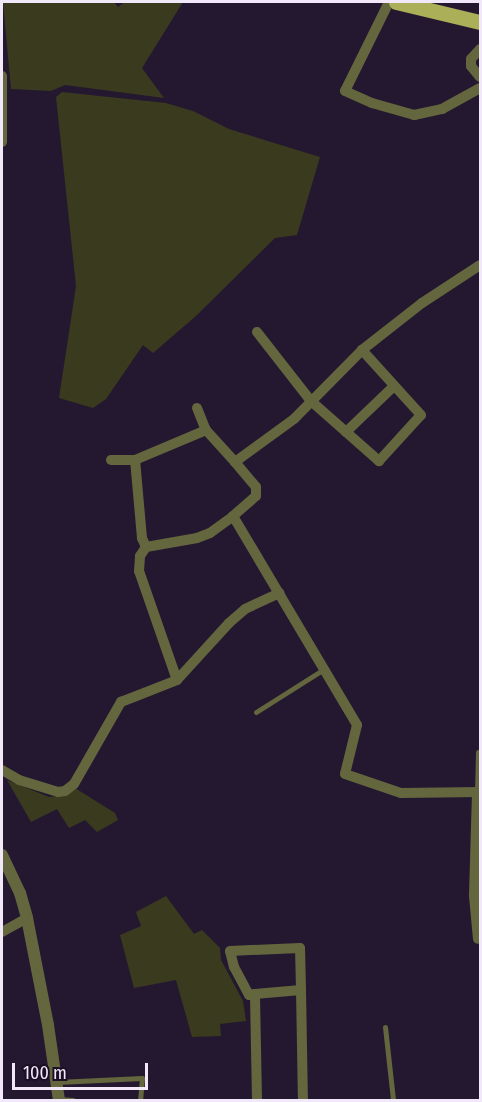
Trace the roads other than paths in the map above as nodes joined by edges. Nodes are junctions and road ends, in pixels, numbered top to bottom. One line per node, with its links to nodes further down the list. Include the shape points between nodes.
1 (389, 2): 7 (street, via 345,91 414,115 442,109)
2 (396, 2): 3 (main road)
3 (480, 22)
4 (480, 49): 6 (street, via 471,59 471,66)
5 (2, 76): 8 (street)
6 (480, 77)
7 (480, 88)
8 (2, 142)
9 (480, 265): 11 (street, via 422,303)
10 (257, 332): 13 (street)
11 (362, 350): 12 (street); 13 (street)
12 (394, 386): 16 (street); 16 (street, via 422,415 378,461)
13 (311, 401): 16 (street); 19 (street, via 294,419)
14 (197, 408): 15 (street)
15 (206, 430): 18 (street); 19 (street)
16 (346, 432)
17 (111, 460): 18 (street)
18 (135, 460): 21 (street)
19 (235, 462): 20 (street, via 256,487 256,496)
20 (233, 516): 21 (street, via 197,538); 22 (street)
21 (146, 547): 24 (street, via 140,556 139,571)
22 (279, 592): 23 (street); 24 (street, via 245,609)
23 (324, 669): 25 (lane); 28 (street, via 357,725 345,774 401,793)
24 (177, 680): 27 (street, via 122,702 74,784 65,790 58,792 19,780)
25 (256, 712)
26 (478, 752): 28 (lane)
27 (2, 770)
28 (479, 792): 32 (street, via 474,896)
29 (2, 855): 30 (street)
30 (27, 918): 31 (street); 36 (street)
31 (2, 932)
32 (478, 939)
33 (301, 990): 34 (street); 34 (street, via 300,948 230,951 249,995); 41 (street)
34 (255, 994): 40 (street)
35 (385, 1027): 42 (lane)
36 (57, 1082): 37 (street); 39 (lane, via 142,1078)
37 (59, 1100): 38 (lane)
38 (73, 1101)
39 (140, 1101)
40 (257, 1101)
41 (303, 1101)
42 (393, 1101)

